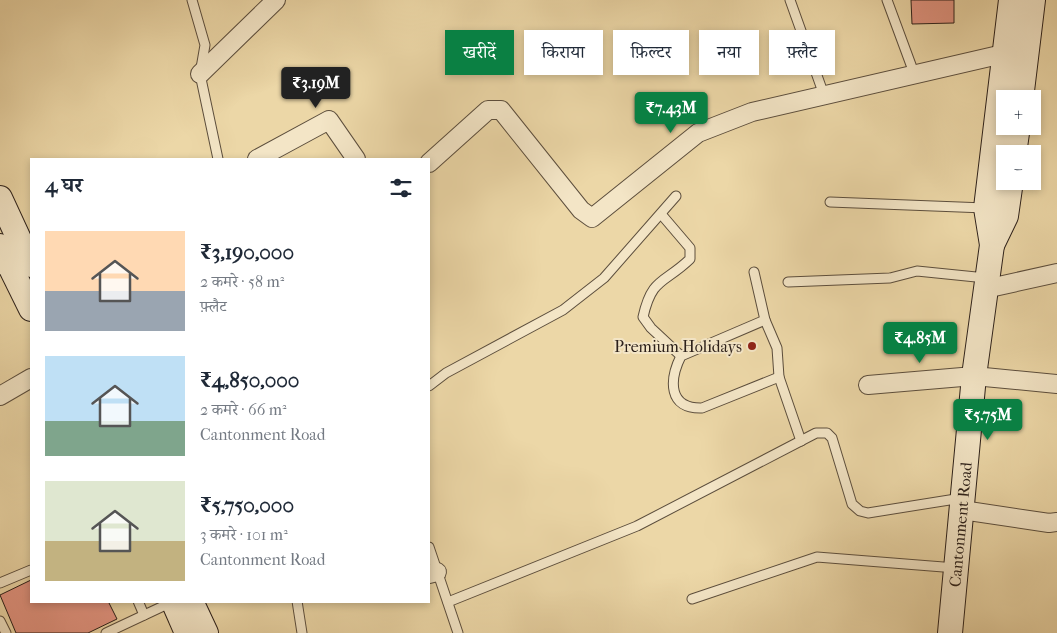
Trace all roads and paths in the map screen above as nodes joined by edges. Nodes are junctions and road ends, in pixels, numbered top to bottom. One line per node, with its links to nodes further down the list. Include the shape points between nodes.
1 (192, 0): 8 (lane, via 205,45)
2 (276, 0): 8 (street)
3 (790, 0): 11 (lane)
4 (887, 0): 9 (lane)
5 (1011, 0): 7 (street)
6 (1033, 0): 7 (street)
7 (1016, 51): 9 (street); 10 (street); 20 (street)
8 (200, 74): 12 (lane)
9 (914, 74): 11 (street)
10 (1020, 90)
11 (824, 94): 15 (street, via 752,112 698,133 592,218 581,210 501,110 488,110)
12 (218, 158)
13 (259, 158): 14 (street, via 329,120)
14 (355, 158)
15 (430, 162)
16 (1007, 190): 20 (street)
17 (676, 196): 21 (lane)
18 (0, 198): 22 (street)
19 (830, 202): 20 (lane)
20 (997, 210): 28 (street, Cantonment Road)
21 (661, 214): 31 (lane, via 690,248 690,259 650,293 644,317 650,328); 36 (lane, via 604,278 563,310 446,373)
22 (6, 227): 24 (street)
23 (0, 246): 29 (street)
24 (30, 263)
25 (754, 272): 30 (lane)
26 (1057, 273): 28 (street)
27 (788, 282): 28 (lane, via 890,278 917,271)
28 (986, 284): 32 (street, Cantonment Road)
29 (30, 307)
30 (765, 320): 31 (lane); 33 (lane, via 777,348)
31 (681, 356): 33 (lane, via 672,378 674,392 682,404 690,408 702,408)
32 (974, 376): 35 (street); 37 (street); 40 (street, Cantonment Road)
33 (779, 377): 39 (lane)
34 (30, 379): 38 (street)
35 (1057, 384)
36 (430, 385)
37 (868, 385)
38 (0, 396)
39 (801, 441): 40 (lane, via 816,433 827,433 832,438 852,504 860,511 868,513); 48 (lane, via 637,526)
40 (963, 504): 41 (street); 43 (street, Cantonment Road)
41 (1057, 522)
42 (430, 554): 45 (lane)
43 (956, 568): 47 (lane, via 817,557); 62 (street, Cantonment Road)
44 (30, 570): 46 (lane)
45 (433, 573): 48 (lane)
46 (0, 583)
47 (692, 599)
48 (448, 602): 61 (lane)
49 (139, 603): 54 (lane)
50 (169, 603): 54 (lane)
51 (174, 603): 58 (street)
52 (192, 603): 59 (street)
53 (297, 603): 60 (lane)
54 (144, 615): 57 (lane)
55 (0, 621): 56 (lane)
56 (6, 633)
57 (106, 633)
58 (188, 633)
59 (206, 633)
60 (302, 633)
61 (458, 633)
62 (950, 633)

